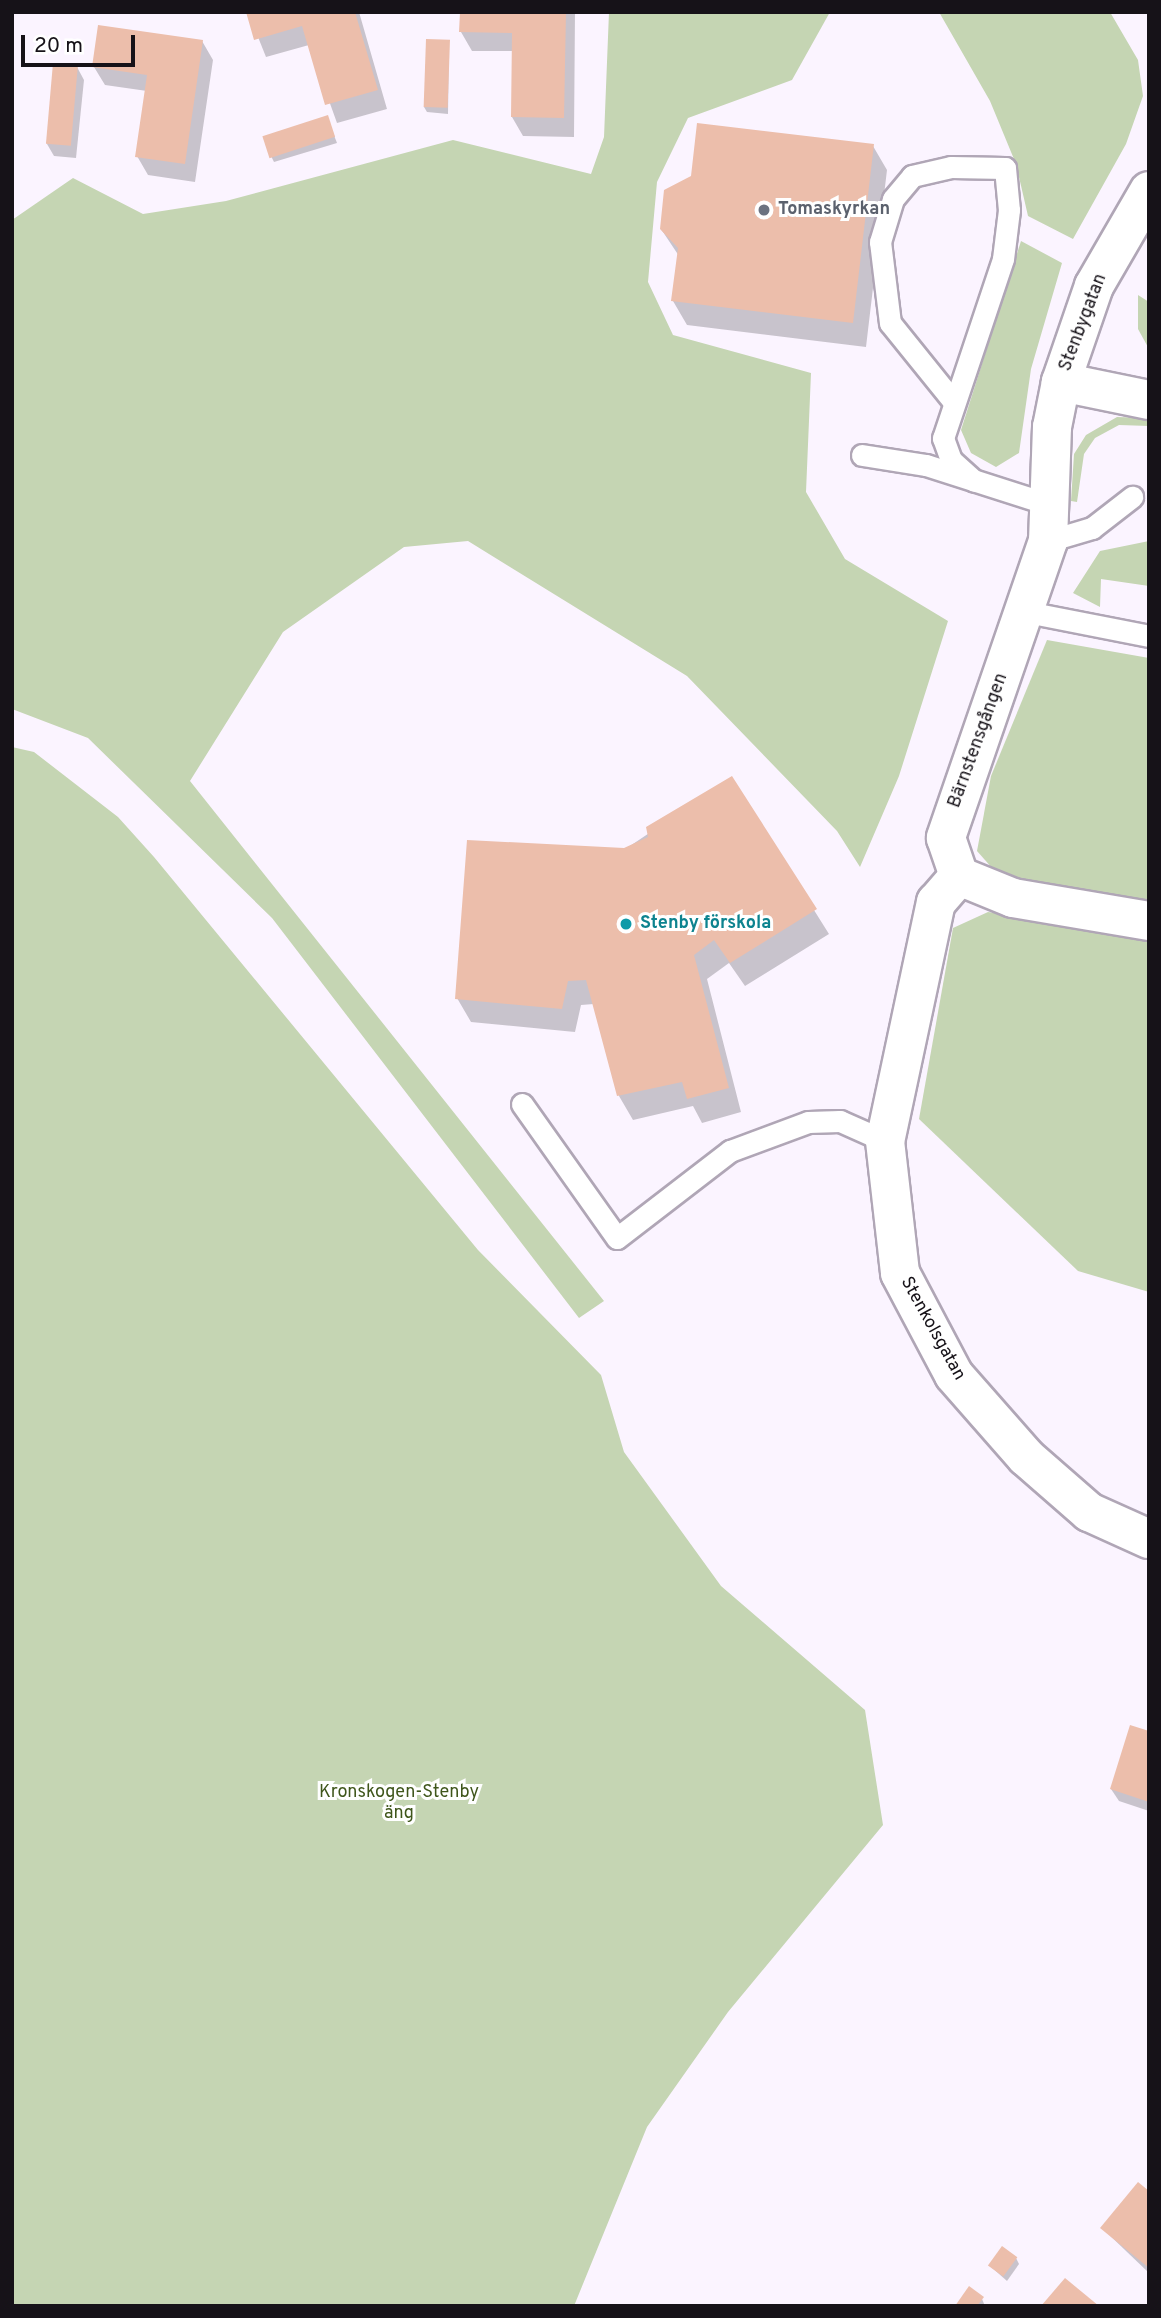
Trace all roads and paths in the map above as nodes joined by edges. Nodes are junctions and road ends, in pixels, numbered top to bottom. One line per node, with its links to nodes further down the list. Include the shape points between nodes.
1 (1149, 191): 2 (street, Stenbygatan, via 1094,286)
2 (1061, 382): 3 (street, Stenbygatan); 8 (street, Stenbygatan)
3 (1149, 400)
4 (953, 401): 4 (lane, via 890,323 880,242 893,199 912,176 951,167 1004,169 1009,210 1003,259); 6 (lane, via 944,447)
5 (863, 455): 6 (lane)
6 (974, 481): 8 (lane)
7 (1132, 497): 8 (lane, via 1092,528)
8 (1048, 522): 9 (street, Bärnstensgången)
9 (1027, 612): 10 (lane); 11 (street, Bärnstensgången, via 956,798 946,838)
10 (1149, 636)
11 (959, 876): 12 (street, via 1013,898); 14 (street, Stenkolsgatan, via 936,902)
12 (1149, 921)
13 (522, 1104): 14 (lane, via 617,1238 730,1151 808,1122 839,1121)
14 (885, 1141): 15 (street, Stenkolsgatan, via 900,1273 954,1375 1026,1457 1089,1512)
15 (1149, 1539)

